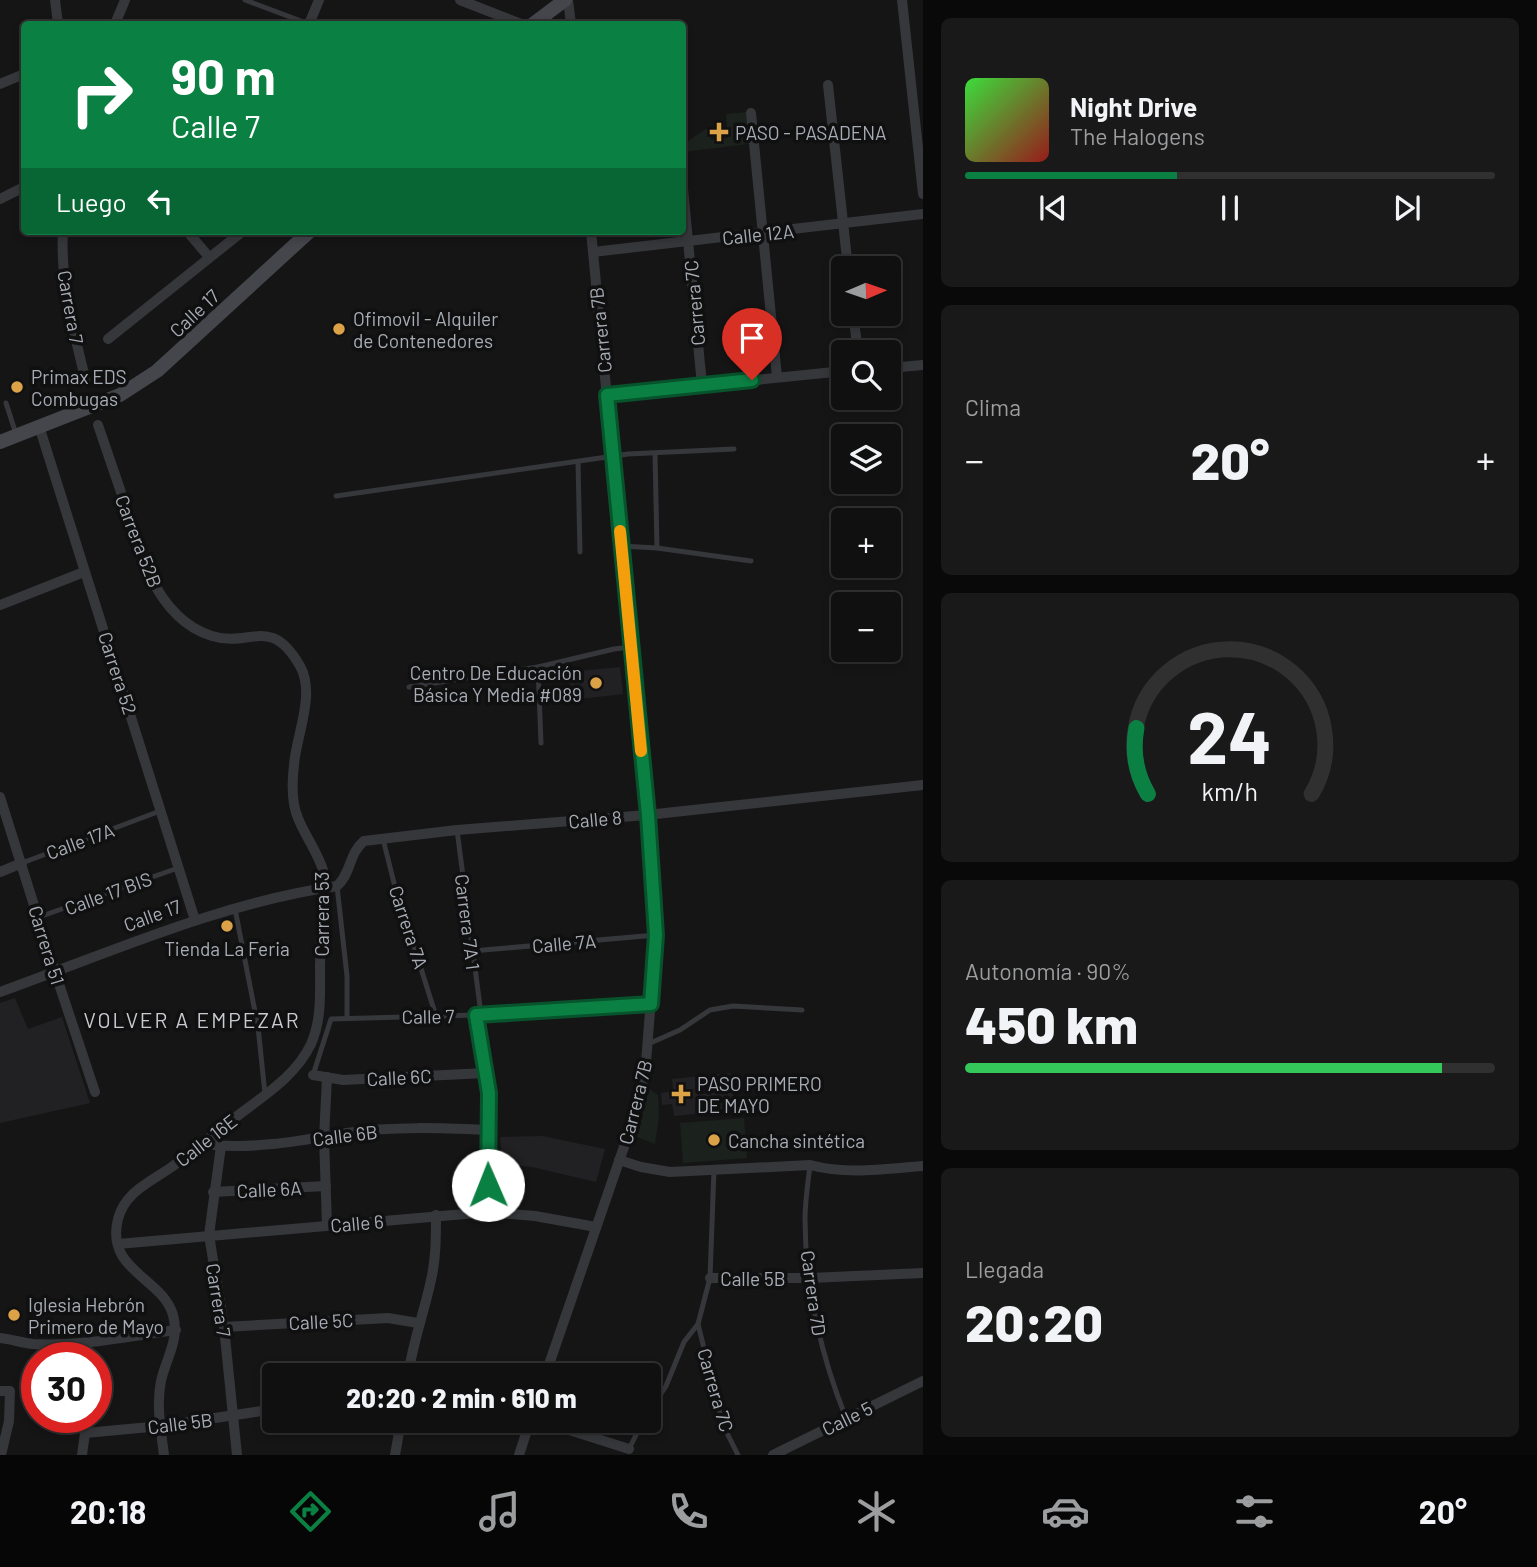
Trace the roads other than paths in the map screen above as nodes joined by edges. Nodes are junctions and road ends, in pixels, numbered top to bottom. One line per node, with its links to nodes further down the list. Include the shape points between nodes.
1 (55, 0): 8 (street)
2 (125, 0): 9 (street)
3 (245, 0): 10 (lane)
4 (319, 0): 11 (street)
5 (460, 0): 12 (street)
6 (567, 0): 13 (main road); 14 (street)
7 (902, 0): 20 (street)
8 (58, 21)
9 (117, 21)
10 (301, 21)
11 (310, 21)
12 (513, 21)
13 (537, 21)
14 (570, 21)
15 (21, 75): 16 (street)
16 (0, 83)
17 (828, 85): 24 (street)
18 (751, 113): 25 (street)
19 (21, 188): 21 (street)
20 (923, 194)
21 (0, 199)
22 (686, 214): 31 (street, Carrera 7C)
23 (923, 214): 24 (street, Calle 12A)
24 (844, 224): 25 (street, Calle 12A); 33 (street)
25 (765, 233): 31 (street, Calle 12A); 39 (street)
26 (63, 235): 40 (street, Carrera 7, via 64,284)
27 (190, 235): 34 (street)
28 (238, 235): 34 (street, Calle 17)
29 (306, 235): 45 (main road, Calle 17, via 158,371 120,395)
30 (591, 235): 32 (street, Carrera 7B)
31 (689, 241): 32 (street, Calle 12A); 41 (street, Carrera 7C)
32 (593, 252): 42 (street, Carrera 7B)
33 (847, 256)
34 (209, 257): 35 (street, Calle 17)
35 (108, 339)
36 (923, 365): 37 (street)
37 (901, 367)
38 (831, 372): 39 (street)
39 (777, 377): 41 (street)
40 (86, 382)
41 (702, 385): 42 (street)
42 (607, 395): 50 (street, Carrera 7B)
43 (6, 403): 46 (lane)
44 (98, 425): 59 (street, Carrera 52B, via 159,595 190,625)
45 (39, 426): 46 (main road, Calle 17); 57 (street, Carrera 52)
46 (17, 435): 47 (main road, Calle 17)
47 (1, 440)
48 (734, 449): 49 (lane)
49 (655, 454): 50 (lane); 54 (lane)
50 (613, 456): 51 (lane); 53 (street, Carrera 7B)
51 (578, 462): 52 (lane); 55 (lane)
52 (336, 496)
53 (621, 546): 54 (lane); 60 (street, Carrera 7B)
54 (657, 548): 56 (lane)
55 (580, 552)
56 (751, 561)
57 (84, 572): 58 (street); 66 (street, Carrera 52)
58 (0, 605)
59 (211, 636): 74 (street, Carrera 53, via 278,639 302,668 304,723 294,764 293,801 319,857)
60 (631, 647): 61 (lane); 67 (street, Carrera 7B)
61 (538, 667): 62 (lane); 63 (lane)
62 (409, 687)
63 (541, 743)
64 (923, 785): 67 (street, Calle 8)
65 (0, 797): 70 (street, Carrera 51)
66 (161, 811): 70 (lane, Calle 17A); 71 (street, Carrera 52)
67 (648, 815): 68 (street, Calle 8); 78 (street, Carrera 7B)
68 (457, 830): 69 (street, Calle 8); 79 (lane, Carrera 7A 1)
69 (383, 838): 73 (street, Calle 8, via 364,841 354,850); 85 (lane, Carrera 7A)
70 (22, 863): 72 (street, Calle 17A); 76 (street, Carrera 51)
71 (178, 868): 76 (lane, Calle 17 BIS); 77 (street, Carrera 52)
72 (0, 872)
73 (337, 886): 74 (street, Calle 17); 86 (lane)
74 (322, 888): 75 (street, Calle 17); 91 (street, Carrera 53, via 319,1015 312,1042 300,1063)
75 (235, 909): 77 (street, Calle 17); 91 (lane)
76 (39, 917): 80 (street, Carrera 51)
77 (195, 920): 80 (street, Calle 17)
78 (656, 935): 79 (lane, Calle 7A); 82 (street, Carrera 7B)
79 (472, 951): 84 (lane, Carrera 7A 1)
80 (55, 972): 81 (street, Calle 17); 92 (street, Carrera 51)
81 (0, 992)
82 (651, 1004): 84 (lane, Calle 7); 87 (street, Carrera 7B)
83 (802, 1010): 87 (lane, via 733,1006 710,1010)
84 (478, 1015): 85 (lane, Calle 7); 88 (street, Carrera 7A 1)
85 (436, 1016): 86 (lane, Calle 7)
86 (347, 1017): 89 (lane, Calle 7, via 331,1019)
87 (648, 1044): 97 (street, Carrera 7B, via 643,1086)
88 (485, 1073): 90 (street, Calle 6C); 93 (street, Carrera 7A 1)
89 (313, 1075): 90 (street, Calle 6C)
90 (327, 1077): 94 (street)
91 (269, 1091): 95 (street, Calle 16E)
92 (95, 1092)
93 (487, 1130): 94 (street, Calle 6B, via 389,1130); 103 (street, Carrera 7A 1)
94 (324, 1138): 96 (street, Calle 6B); 101 (street)
95 (203, 1144): 96 (street, Calle 6B); 108 (street, Calle 16E, via 137,1189 121,1209)
96 (221, 1146): 102 (street, Carrera 7)
97 (619, 1160): 100 (street, via 670,1172); 106 (street, Carrera 7B)
98 (810, 1165): 99 (street, via 857,1171); 100 (street); 111 (lane, Carrera 7D, via 805,1219)
99 (923, 1166)
100 (714, 1169): 110 (lane, Carrera 7C)
101 (326, 1186): 102 (street, Calle 6A); 105 (street)
102 (213, 1192): 107 (street, Carrera 7)
103 (488, 1212): 104 (street, Calle 6); 106 (street, Calle 6)
104 (436, 1215): 105 (street, Calle 6); 112 (street, via 431,1280)
105 (327, 1226): 107 (street, Calle 6)
106 (596, 1227): 118 (street, Carrera 7B)
107 (209, 1235): 108 (street, Calle 6); 114 (street, Carrera 7)
108 (118, 1244): 115 (street, via 126,1262 162,1295)
109 (923, 1273): 111 (street, Calle 5B)
110 (710, 1278): 111 (street, Calle 5B); 113 (lane, Carrera 7C)
111 (810, 1278): 124 (lane, Carrera 7D, via 821,1341)
112 (418, 1323): 114 (street, Calle 5C, via 388,1318); 117 (street)
113 (698, 1324): 121 (lane, Carrera 7C, via 684,1342); 137 (lane, Carrera 7C, via 723,1425)
114 (224, 1327): 123 (street, Carrera 7)
115 (176, 1330): 116 (street, via 67,1343 30,1344); 125 (street, via 161,1381)
116 (0, 1338)
117 (410, 1363)
118 (549, 1363)
119 (923, 1381): 124 (street, Calle 5)
120 (5, 1391): 131 (street, via 9,1421)
121 (661, 1394)
122 (262, 1411): 123 (street, Calle 5B)
123 (234, 1416): 125 (street, Calle 5B); 134 (street, Carrera 7)
124 (846, 1418): 138 (street, Calle 5)
125 (160, 1426): 132 (street, Calle 5B, via 85,1433); 133 (street)
126 (399, 1433): 135 (street)
127 (526, 1433): 136 (street)
128 (579, 1433): 130 (street)
129 (637, 1433): 130 (lane)
130 (629, 1449)
131 (1, 1455)
132 (82, 1455)
133 (164, 1455)
134 (237, 1455)
135 (395, 1455)
136 (519, 1455)
137 (738, 1455)
138 (773, 1455)

